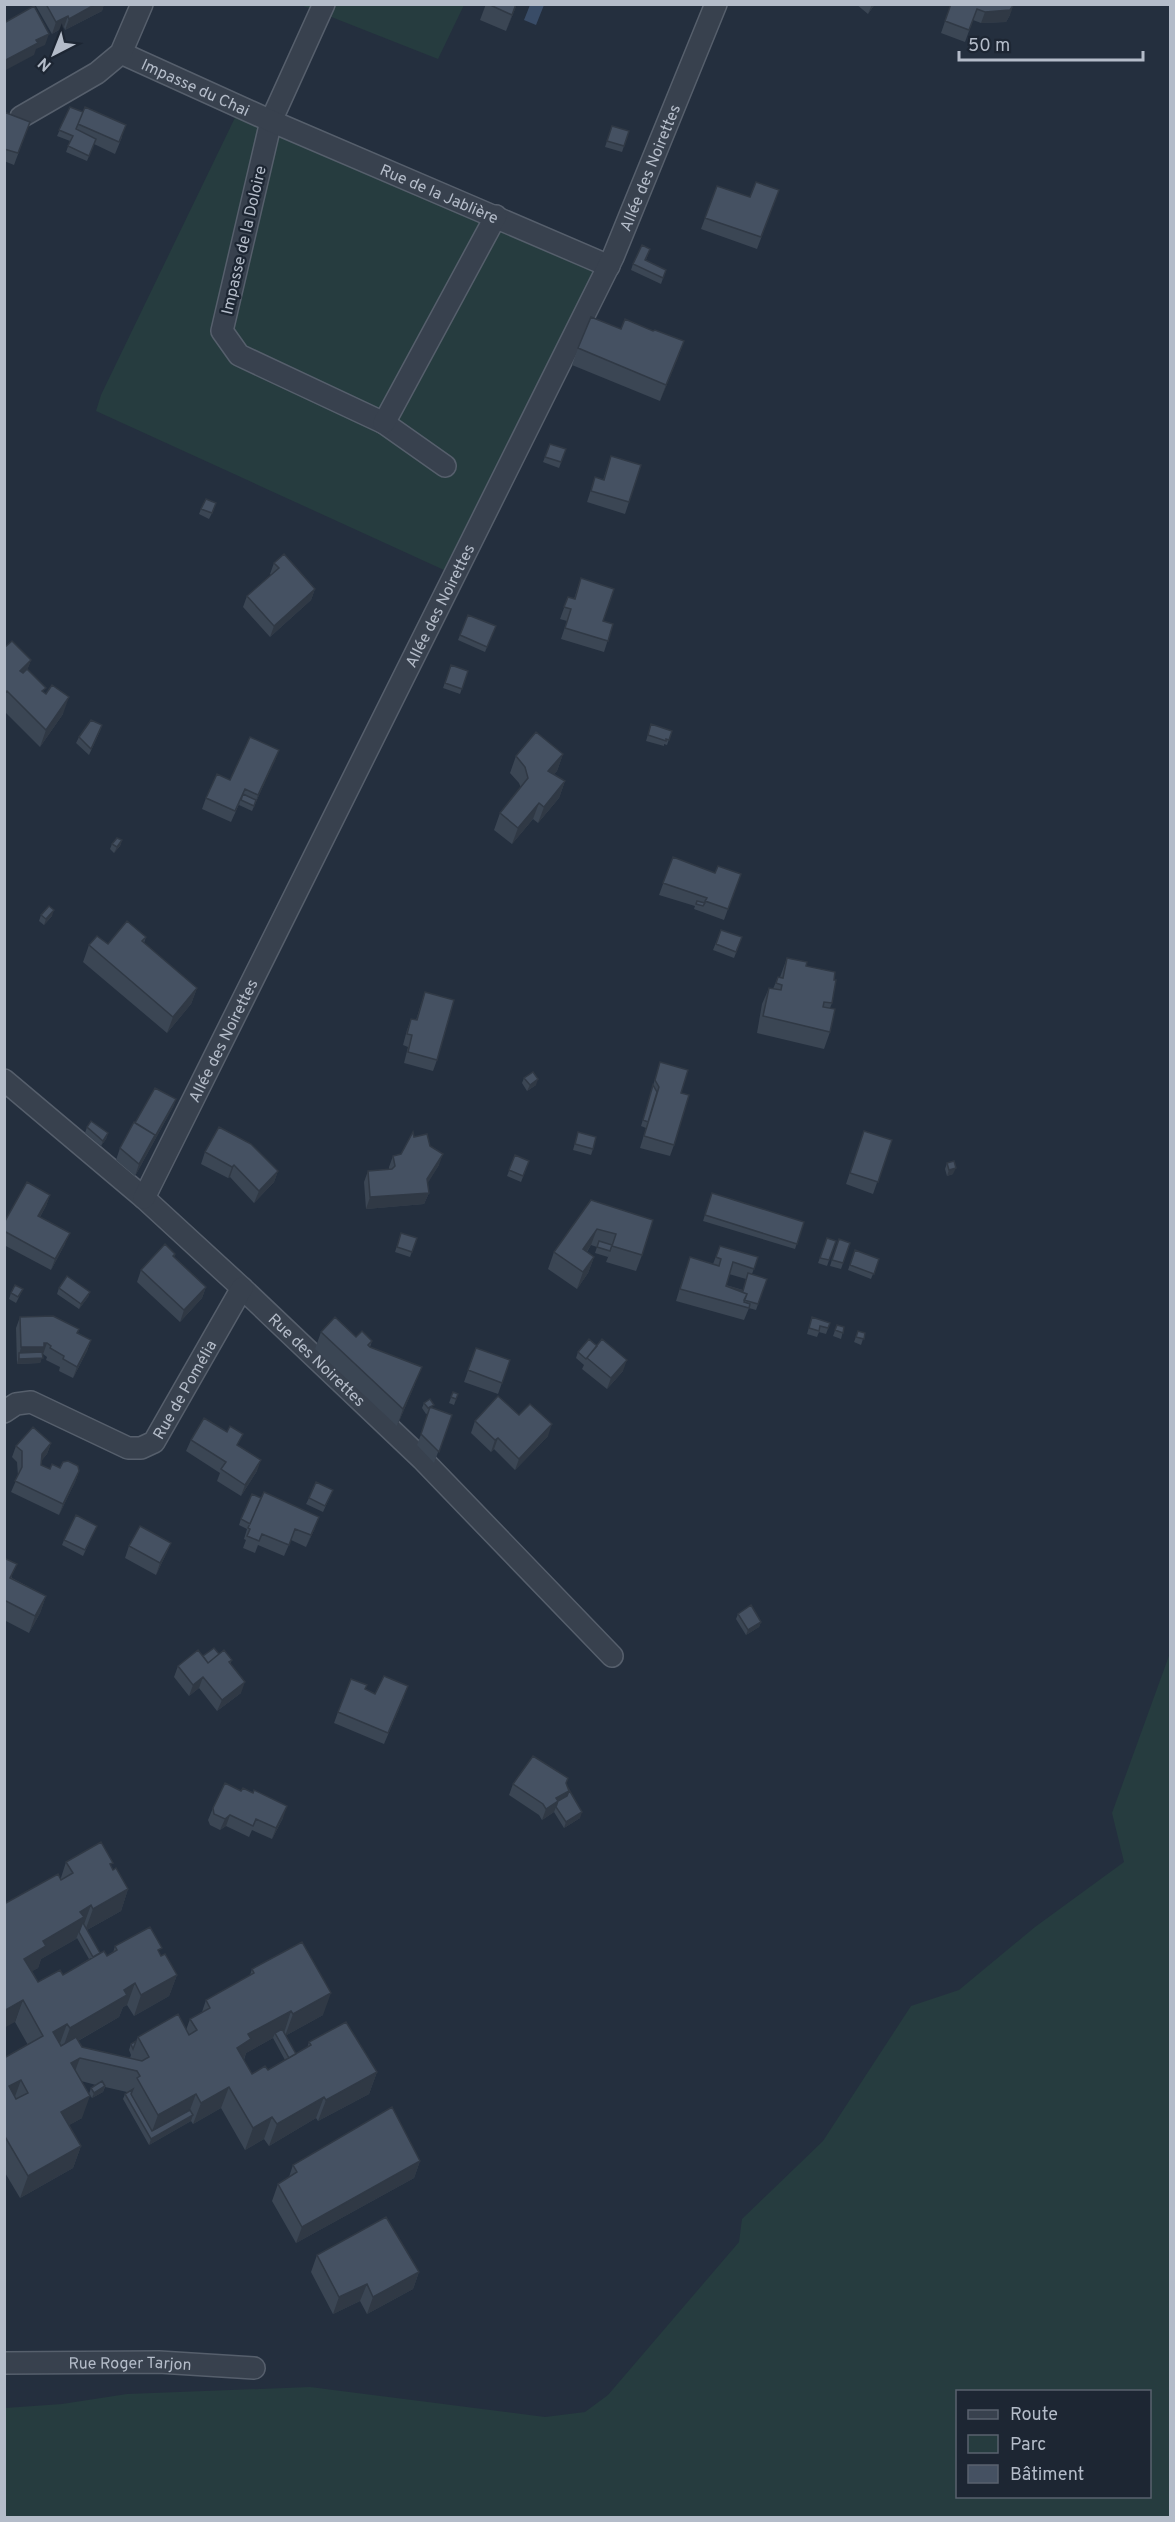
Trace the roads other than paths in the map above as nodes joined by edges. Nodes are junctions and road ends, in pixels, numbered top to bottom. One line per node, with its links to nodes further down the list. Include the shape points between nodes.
1 (142, 4): 4 (street, Impasse du Chai)
2 (324, 4): 6 (street, Impasse de la Doloire)
3 (716, 4): 8 (street, Allée des Noirettes)
4 (121, 53): 5 (street, Impasse du Chai, via 97,73); 6 (street, Impasse du Chai)
5 (21, 117)
6 (271, 122): 7 (street, Rue de la Jablière); 9 (street, Impasse de la Doloire, via 222,331 239,355)
7 (496, 216): 8 (street, Rue de la Jablière); 9 (street)
8 (609, 266): 12 (street, Allée des Noirettes)
9 (384, 423): 10 (street, Impasse de la Doloire)
10 (445, 466)
11 (4, 1080): 12 (street, Rue des Noirettes)
12 (144, 1198): 13 (street, Rue des Noirettes)
13 (242, 1288): 14 (street, Rue de Pomélia, via 154,1442 128,1448 31,1402 16,1404); 15 (street, Rue des Noirettes, via 422,1459)
14 (4, 1412)
15 (612, 1656)
16 (4, 2363): 17 (street, Rue Roger Tarjon, via 159,2362)
17 (254, 2368)

